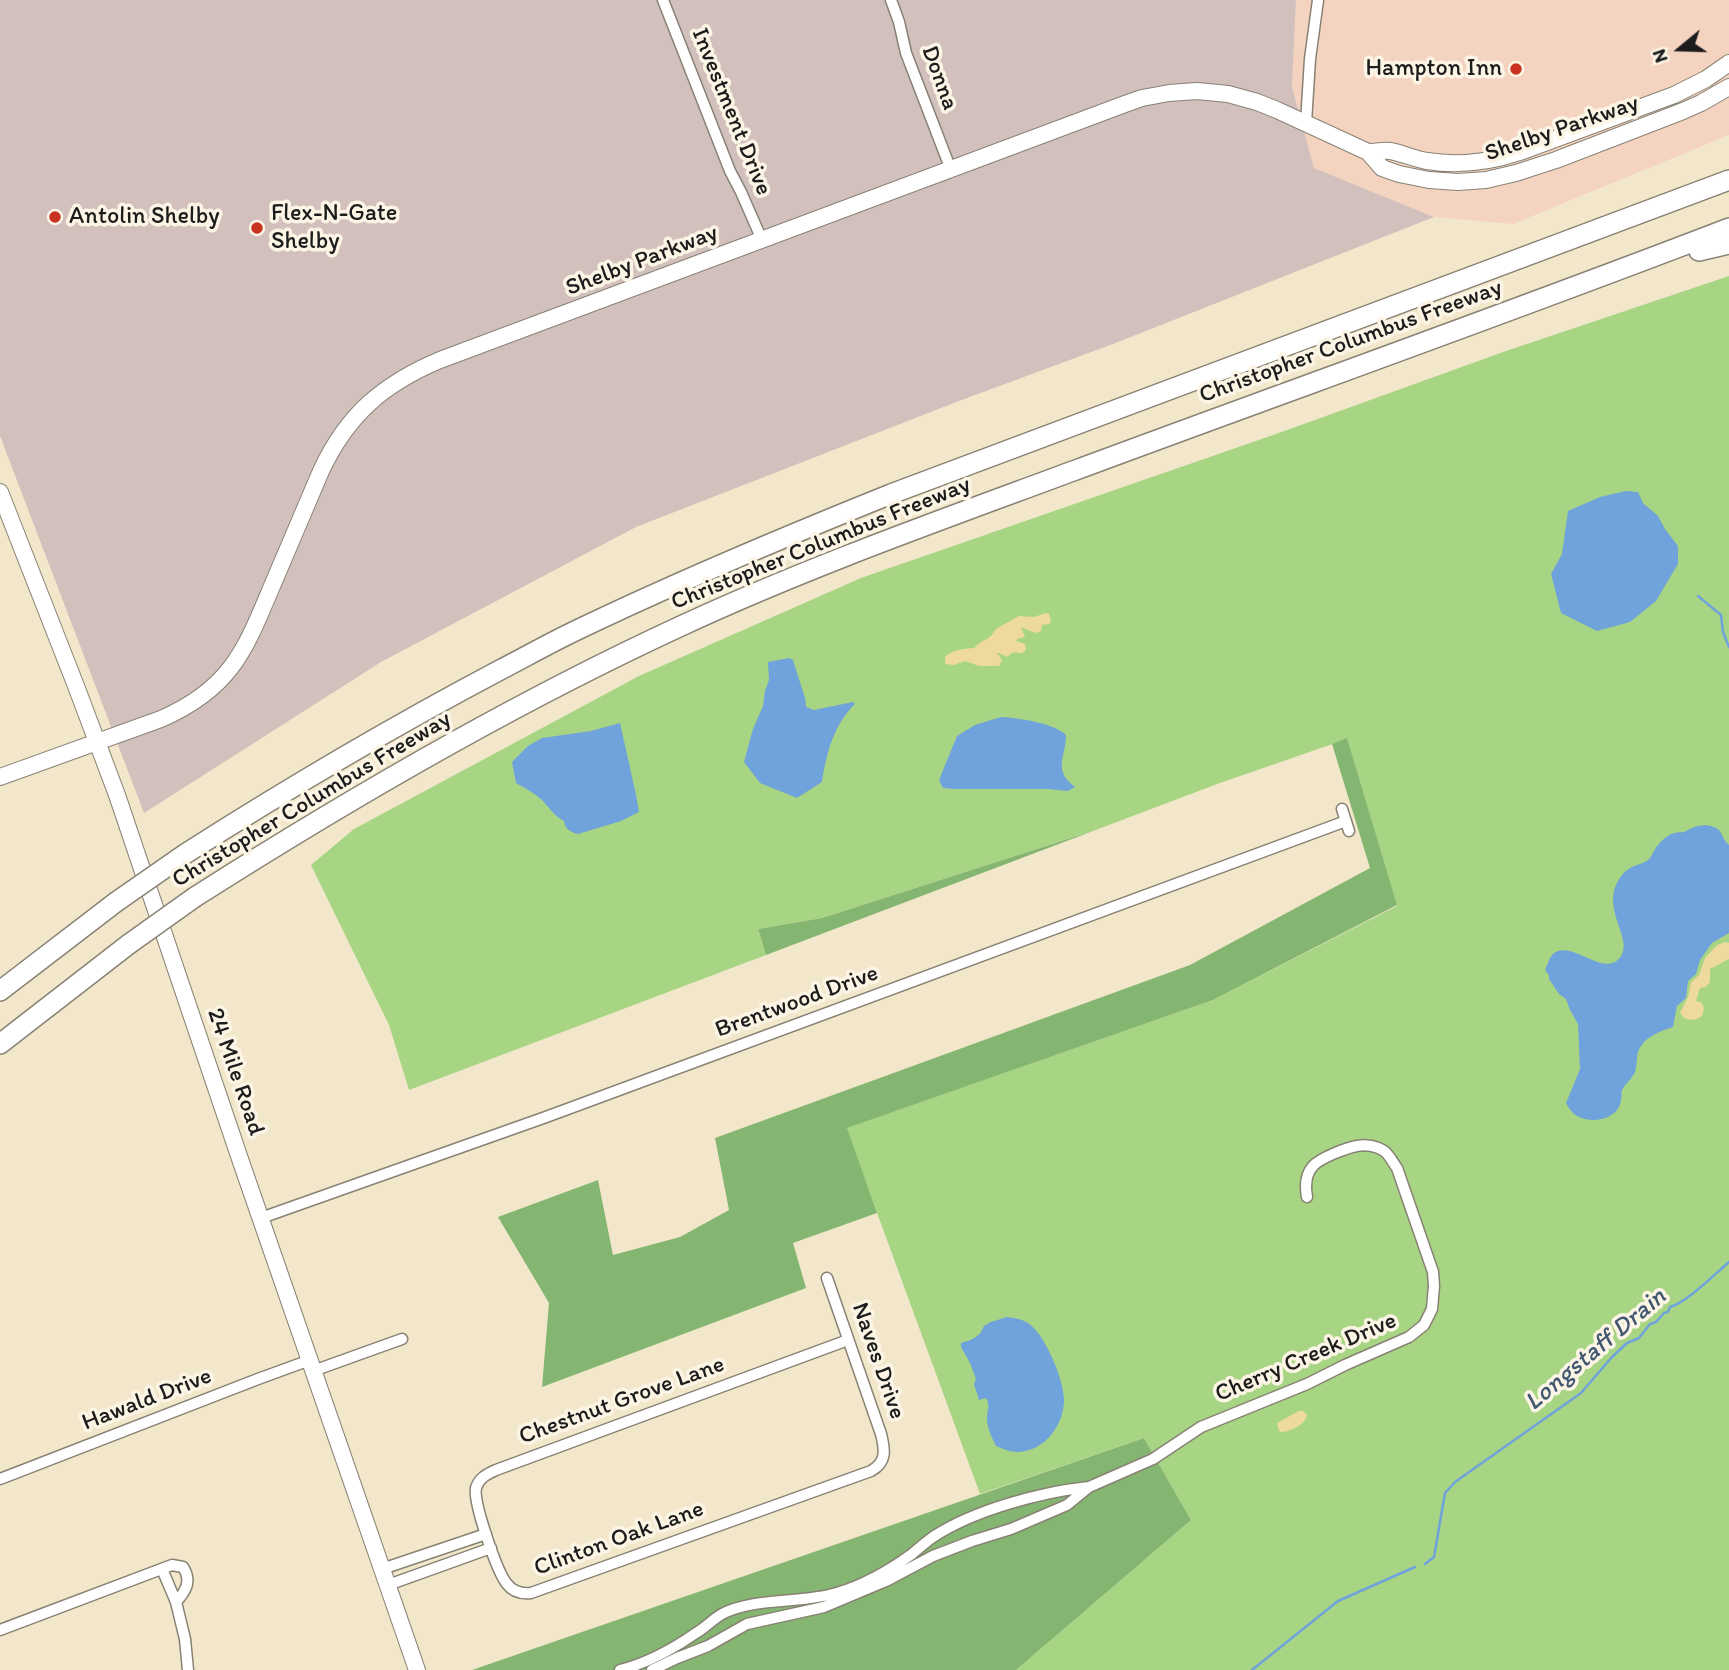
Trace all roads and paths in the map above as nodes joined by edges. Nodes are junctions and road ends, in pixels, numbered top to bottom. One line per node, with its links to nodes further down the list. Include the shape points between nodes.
1 (663, 0): 15 (street, Investment Drive)
2 (891, 0): 9 (street, Donna)
3 (1318, 0): 6 (street)
4 (1729, 63): 8 (street, Shelby Parkway, via 1674,95)
5 (1729, 87): 11 (street, Shelby Parkway, via 1701,103 1556,160)
6 (1306, 124): 7 (street, Shelby Parkway); 9 (street, Shelby Parkway, via 1228,94 1169,93 1125,104)
7 (1368, 152): 8 (street, Shelby Parkway, via 1388,151 1452,163); 11 (street, Shelby Parkway, via 1381,168 1413,177)
8 (1495, 159): 11 (street, via 1485,169)
9 (951, 170): 15 (street, Shelby Parkway)
10 (1729, 172): 13 (highway)
11 (1486, 180)
12 (1729, 180): 13 (highway, Christopher Columbus Freeway)
13 (1635, 215): 22 (highway, Christopher Columbus Freeway, bridge, via 891,494 697,574 573,632 356,749 184,854)
14 (1729, 228): 17 (highway, Christopher Columbus Freeway)
15 (762, 240): 19 (street, Shelby Parkway, via 440,360 380,394 350,422 329,455 251,635 229,671 187,707)
16 (1729, 244): 17 (highway)
17 (1613, 273): 23 (highway, Christopher Columbus Freeway, bridge, via 858,552 683,625 452,742 293,835 195,897)
18 (0, 492): 19 (street, 24 Mile Road)
19 (97, 743): 20 (street, Shelby Parkway); 25 (street, 24 Mile Road)
20 (0, 777)
21 (1342, 809): 25 (street, Brentwood Drive, via 1348,826)
22 (0, 990)
23 (0, 1044)
24 (1307, 1197): 32 (street, Cherry Creek Drive, via 1308,1173 1319,1160 1358,1145 1384,1150 1397,1168 1433,1272 1434,1300 1424,1325 1409,1337 1307,1384 1201,1427 1153,1459)
25 (261, 1218): 29 (street, 24 Mile Road)
26 (827, 1278): 28 (street, Naves Drive)
27 (402, 1339): 29 (street, Hawald Drive)
28 (848, 1340): 30 (street, Naves Drive, via 881,1434); 35 (street, Chestnut Grove Lane, via 489,1473 476,1491)
29 (312, 1366): 31 (street, Hawald Drive, via 258,1379); 38 (street, 24 Mile Road)
30 (883, 1459): 36 (street, Clinton Oak Lane, via 872,1471 531,1593 508,1586)
31 (0, 1479)
32 (1090, 1487): 33 (street, Cherry Creek Drive); 34 (street, Cherry Creek Drive)
33 (1035, 1497): 34 (street); 39 (street, Cherry Creek Drive, via 989,1510 933,1537)
34 (1043, 1515): 39 (street, Cherry Creek Drive)
35 (486, 1534): 36 (street, Chestnut Grove Lane); 38 (street)
36 (491, 1548): 38 (street)
37 (162, 1569): 40 (street); 40 (street, via 183,1566 188,1575 186,1590); 41 (street)
38 (385, 1577): 44 (street, 24 Mile Road)
39 (879, 1580): 42 (street, Cherry Creek Drive, via 824,1607 747,1624 708,1646); 42 (street, Cherry Creek Drive, via 813,1599 744,1605 721,1615)
40 (176, 1602): 43 (street)
41 (0, 1630)
42 (654, 1666): 45 (street, Cherry Creek Drive)
43 (188, 1670)
44 (418, 1670)
45 (620, 1670)

